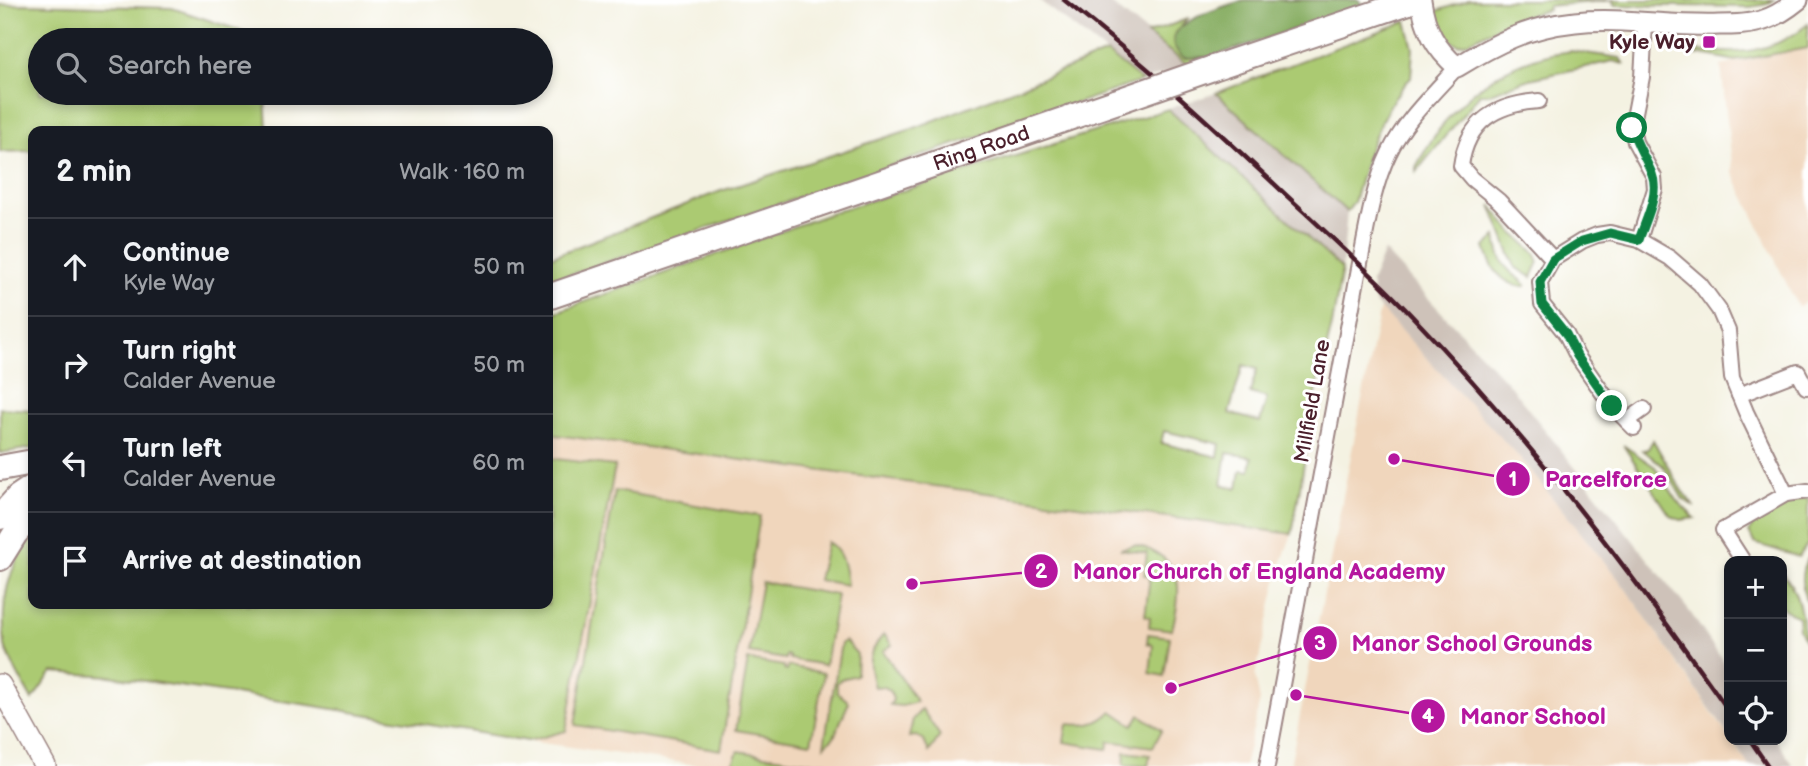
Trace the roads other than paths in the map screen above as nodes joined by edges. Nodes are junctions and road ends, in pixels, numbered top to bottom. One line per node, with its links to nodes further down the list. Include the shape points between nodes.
1 (1415, 0): 9 (highway, Ring Road, bridge)
2 (1421, 0): 5 (street, via 1430,36)
3 (1798, 0): 4 (street, Millfield Lane, via 1762,21)
4 (1645, 24): 5 (street, Millfield Lane, via 1577,22 1531,30); 7 (street, via 1642,77 1632,128 1655,188)
5 (1457, 67): 25 (street, Millfield Lane, via 1416,112 1389,153 1376,193)
6 (1539, 101): 8 (street, via 1493,112 1472,130 1461,166)
7 (1639, 240): 8 (street, via 1597,234); 11 (street, via 1690,275 1719,310)
8 (1553, 259): 12 (street, via 1540,282 1542,304 1630,425)
9 (553, 295)
10 (1806, 387): 11 (street, via 1798,372)
11 (1739, 395): 17 (street)
12 (1644, 409)
13 (28, 463): 14 (highway)
14 (0, 468)
15 (28, 490): 18 (highway)
16 (1808, 491): 17 (street)
17 (1786, 494): 21 (street, via 1723,530)
18 (0, 518): 20 (highway)
19 (28, 519): 22 (highway)
20 (0, 545)
21 (1740, 556)
22 (0, 558)
23 (0, 685): 24 (main road)
24 (45, 766)
25 (1267, 766)

